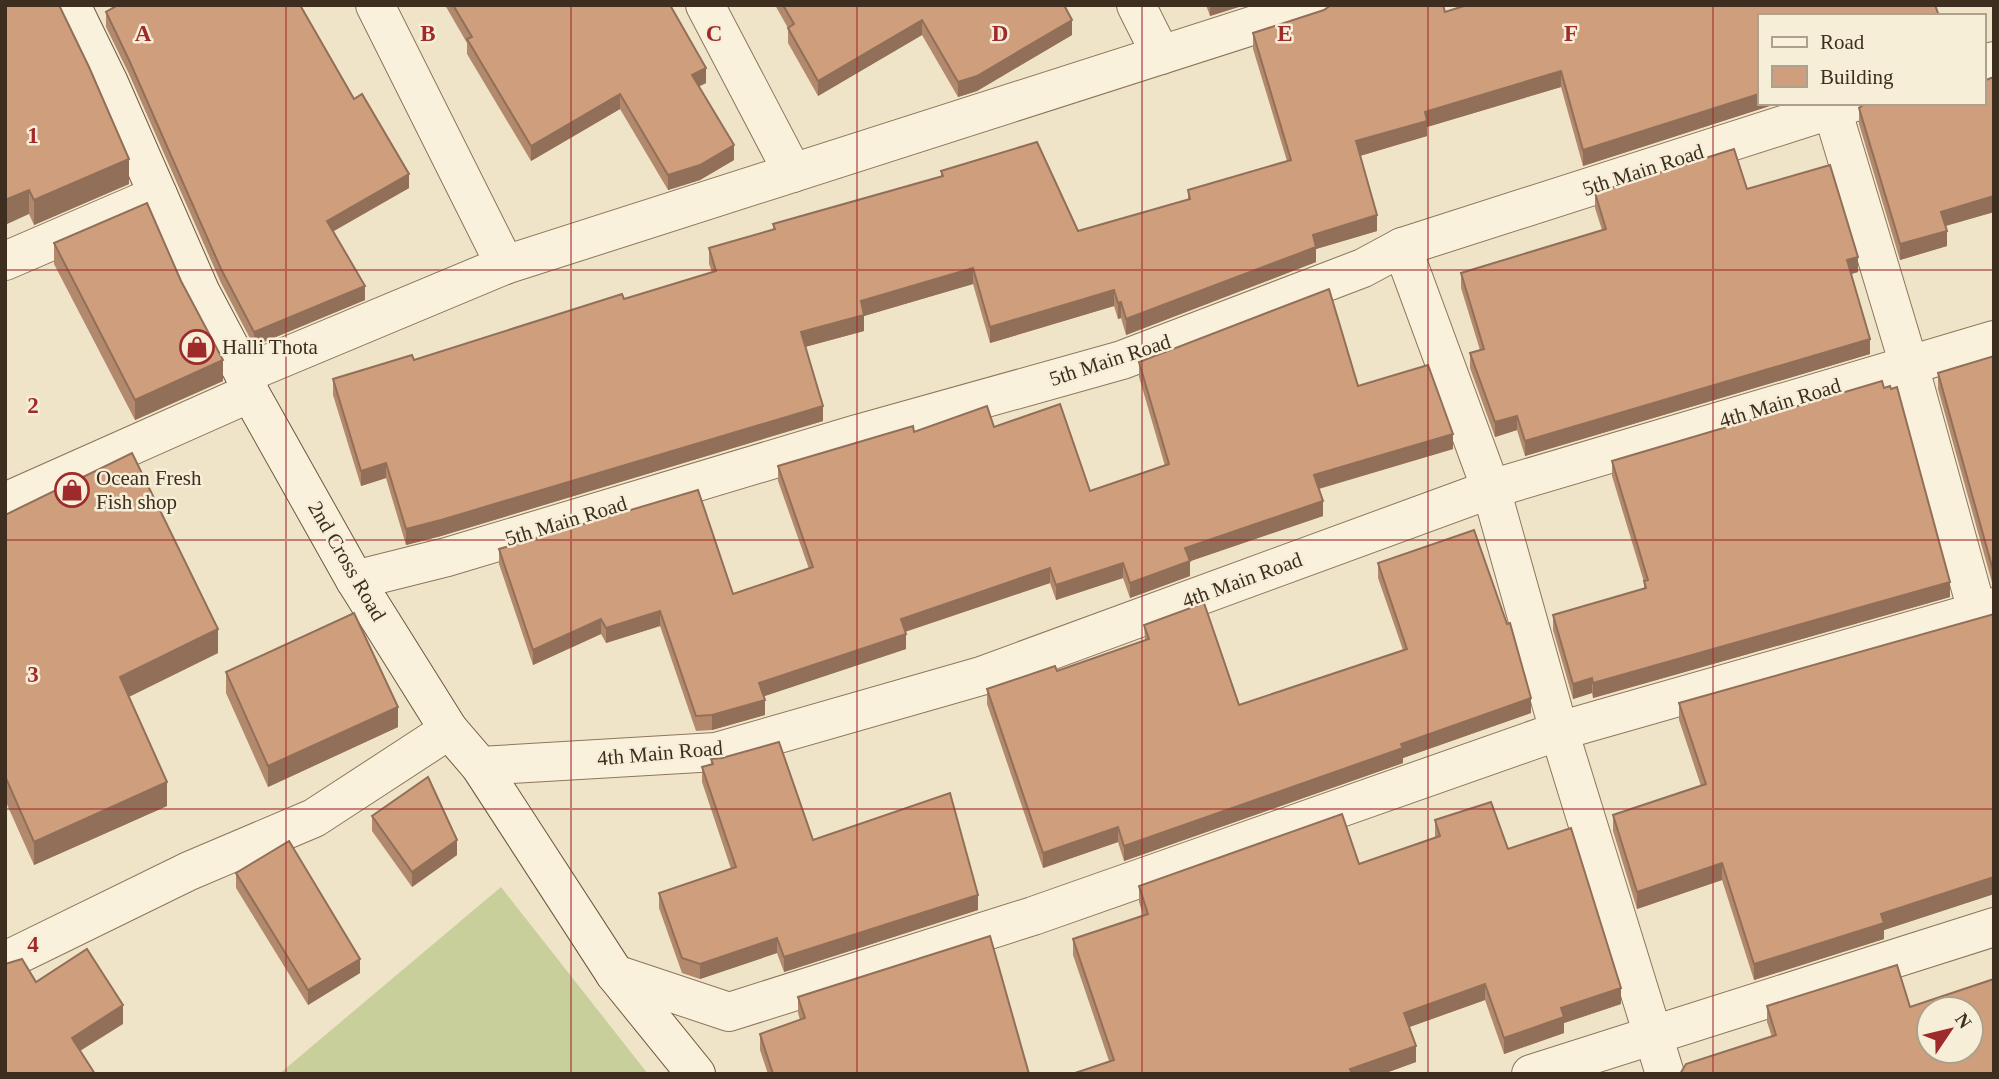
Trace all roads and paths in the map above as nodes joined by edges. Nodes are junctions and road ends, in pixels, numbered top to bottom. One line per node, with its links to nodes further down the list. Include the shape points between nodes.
1 (71, 5): 9 (street, 2nd Cross Road)
2 (375, 5): 12 (street)
3 (705, 5): 8 (street)
4 (1136, 5): 6 (street)
5 (1317, 5): 6 (street)
6 (1161, 55): 8 (street)
7 (1842, 106): 10 (street, 5th Main Road); 14 (street)
8 (793, 173): 12 (street)
9 (158, 195): 11 (street); 15 (street, 2nd Cross Road)
10 (1402, 247): 16 (street); 18 (street, 5th Main Road, via 1363,268 1122,360)
11 (5, 261)
12 (505, 265): 15 (street)
13 (1994, 340): 14 (street, 4th Main Road)
14 (1909, 365): 16 (street, 4th Main Road); 19 (street)
15 (247, 383): 17 (street); 18 (street, 2nd Cross Road)
16 (1491, 489): 21 (street); 22 (street, 4th Main Road, via 981,676 716,752)
17 (5, 502)
18 (355, 580): 20 (street, 2nd Cross Road)
19 (1986, 609): 21 (street)
20 (449, 730): 22 (street, 2nd Cross Road); 24 (street, via 314,818)
21 (1559, 732): 25 (street, via 1033,916 729,1012); 26 (street)
22 (480, 766): 25 (street, 2nd Cross Road)
23 (1994, 927): 26 (street)
24 (5, 961)
25 (615, 974): 27 (street, 2nd Cross Road)
26 (1652, 1035): 28 (street); 29 (street)
27 (696, 1074)
28 (1531, 1074)
29 (1665, 1074)

